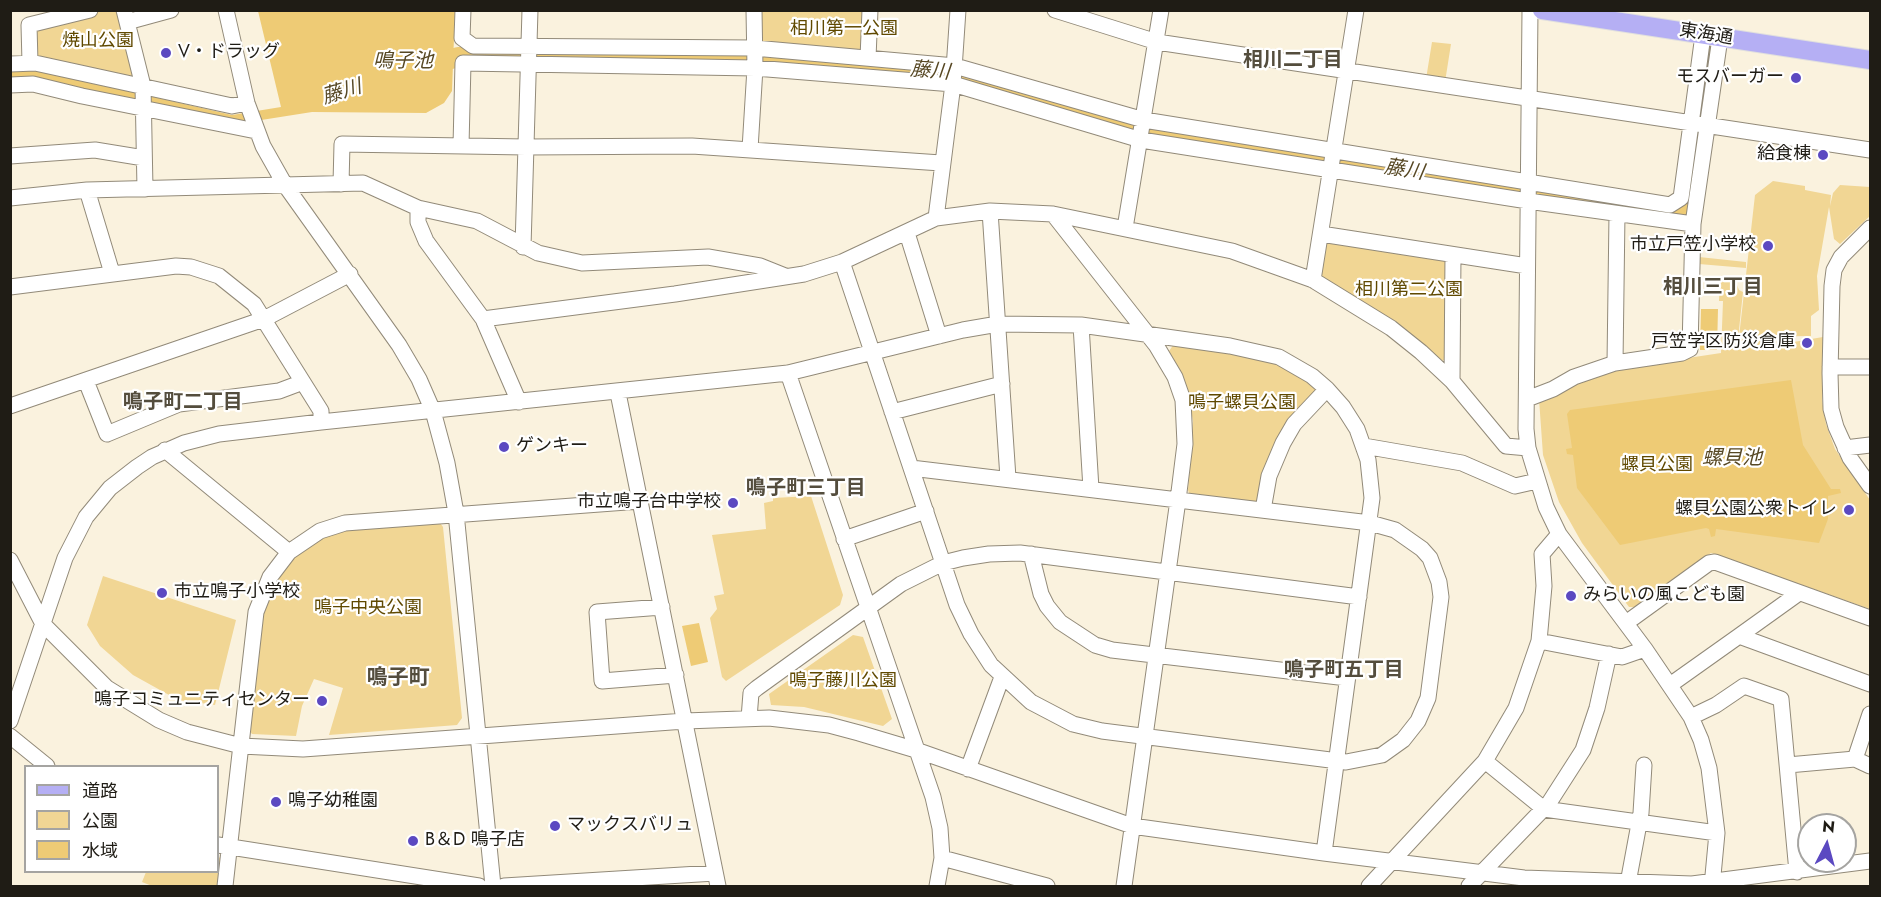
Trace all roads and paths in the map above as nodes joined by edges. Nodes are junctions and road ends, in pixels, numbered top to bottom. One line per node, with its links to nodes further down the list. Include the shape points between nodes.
1 (90, 10): 23 (street, via 29,25)
2 (171, 10): 15 (street)
3 (226, 10): 30 (street)
4 (464, 10): 19 (street, via 462,38 473,46)
5 (530, 10): 19 (street)
6 (754, 10): 20 (street)
7 (870, 10): 21 (street)
8 (958, 10): 26 (street)
9 (1055, 10): 17 (street)
10 (1161, 10): 17 (street)
11 (1356, 10): 25 (street)
12 (1530, 10): 29 (street)
13 (1542, 10): 16 (main road, 東海通)
14 (1609, 10): 18 (main road, 東海通)
15 (125, 16): 28 (street)
16 (1711, 36): 22 (main road, 東海通); 31 (street)
17 (1156, 42): 25 (street); 33 (street)
18 (1870, 49)
19 (530, 56): 20 (street); 34 (street, via 463,63); 35 (street)
20 (755, 58): 21 (street); 26 (street); 36 (street)
21 (868, 58): 26 (street)
22 (1870, 60)
23 (30, 63): 24 (street); 28 (street)
24 (10, 64)
25 (1346, 72): 29 (street); 40 (street)
26 (954, 75): 33 (street); 41 (street)
27 (10, 85): 28 (street, via 33,84)
28 (143, 98): 30 (street); 32 (street); 39 (street)
29 (1528, 100): 31 (street); 46 (street)
30 (248, 106): 32 (street)
31 (1699, 126): 37 (street); 46 (street, via 1681,198 1670,205); 53 (street)
32 (255, 128): 43 (street)
33 (1143, 130): 40 (street); 54 (street)
34 (461, 146): 35 (street); 42 (street, via 342,144)
35 (526, 147): 36 (street); 58 (street)
36 (750, 149): 41 (street)
37 (1870, 150)
38 (10, 156): 39 (street, via 95,150)
39 (144, 158): 44 (street)
40 (1332, 160): 46 (street); 57 (street)
41 (941, 163): 52 (street)
42 (341, 184): 43 (street); 48 (street, via 363,183)
43 (285, 185): 44 (street); 63 (street)
44 (144, 189): 45 (street)
45 (87, 190): 47 (street); 62 (street)
46 (1528, 191): 51 (street); 61 (street)
47 (10, 198)
48 (418, 208): 58 (street, via 477,221); 67 (street, via 418,222 426,241)
49 (990, 211): 50 (street); 52 (street); 69 (street)
50 (1053, 214): 54 (street); 72 (street)
51 (1617, 214): 53 (street); 74 (street)
52 (936, 218): 56 (street)
53 (1692, 224): 74 (street, via 1690,350)
54 (1125, 228): 65 (street, via 1232,251)
55 (1870, 228): 75 (street, via 1841,256 1834,270)
56 (907, 233): 60 (street); 71 (street)
57 (1321, 234): 59 (street); 65 (street)
58 (523, 247): 64 (street, via 582,263 708,257 760,266)
59 (1453, 255): 61 (street); 79 (street)
60 (842, 262): 64 (street); 73 (street)
61 (1527, 266): 84 (street)
62 (112, 273): 66 (street); 68 (street, via 191,267 229,282 254,304)
63 (350, 274): 68 (street); 87 (street, via 399,345)
64 (785, 276): 67 (street)
65 (1313, 280): 79 (street, via 1391,328)
66 (10, 287)
67 (483, 318): 85 (street)
68 (264, 320): 78 (street); 80 (street)
69 (998, 324): 70 (street); 71 (street); 81 (street)
70 (1081, 325): 72 (street); 99 (street)
71 (939, 336): 73 (street)
72 (1149, 336): 82 (street, via 1262,352 1296,365); 100 (street, via 1175,377 1183,400 1185,444)
73 (873, 351): 77 (street); 88 (street)
74 (1615, 363): 84 (street)
75 (1830, 367): 76 (street); 93 (street, via 1832,409)
76 (1870, 367)
77 (788, 373): 83 (street); 107 (street)
78 (86, 381): 80 (street, via 106,434 179,404 279,391); 86 (street)
79 (1452, 381): 92 (street, via 1506,446)
80 (303, 382): 89 (street, via 321,411)
81 (1002, 384): 88 (street); 96 (street)
82 (1327, 389): 91 (street, via 1343,407); 102 (street, via 1308,406 1283,443 1269,476)
83 (618, 393): 85 (street); 101 (street)
84 (1527, 399): 92 (street)
85 (519, 402): 87 (street)
86 (10, 406)
87 (433, 411): 89 (street); 104 (street)
88 (892, 412): 95 (street)
89 (321, 422): 94 (street, via 210,436)
90 (1870, 445): 93 (street)
91 (1364, 446): 97 (street, via 1462,463 1515,486); 105 (street, via 1371,477)
92 (1528, 448): 97 (street)
93 (1845, 448): 98 (street)
94 (165, 450): 108 (street); 119 (street, via 124,477 86,517 65,558)
95 (911, 468): 96 (street); 103 (street)
96 (1008, 478): 99 (street)
97 (1537, 481): 106 (street)
98 (1870, 486)
99 (1091, 489): 100 (street)
100 (1178, 500): 102 (street); 112 (street)
101 (640, 501): 104 (street); 115 (street)
102 (1263, 510): 105 (street)
103 (926, 511): 107 (street); 111 (street)
104 (456, 513): 108 (street, via 345,523 320,531); 136 (street)
105 (1370, 523): 114 (street); 141 (street, via 1395,530 1422,549 1439,582 1441,597 1428,698 1418,722 1393,748 1360,761)
106 (1558, 534): 118 (street); 121 (street, via 1542,554 1544,586)
107 (844, 539): 116 (street)
108 (289, 552): 138 (street, via 270,577 256,612)
109 (1031, 554): 111 (street, via 989,554); 112 (street); 124 (street, via 1041,594 1060,622 1095,645)
110 (10, 560): 119 (street)
111 (943, 563): 116 (street); 126 (street, via 971,634)
112 (1168, 572): 114 (street); 124 (street)
113 (1799, 593): 117 (street); 118 (street, via 1709,563); 120 (street)
114 (1359, 597): 127 (street)
115 (662, 607): 125 (street); 125 (street, via 597,612 602,681)
116 (867, 608): 132 (street, via 751,693); 139 (street)
117 (1870, 618)
118 (1626, 623): 122 (street)
119 (43, 624): 133 (street); 138 (street, via 89,673 145,713 187,732)
120 (1739, 636): 128 (street); 129 (street)
121 (1539, 641): 123 (street); 142 (street, via 1516,708)
122 (1645, 648): 123 (street, via 1622,657); 129 (street)
123 (1609, 654): 148 (street, via 1583,750)
124 (1155, 655): 127 (street); 137 (street)
125 (675, 675): 134 (street)
126 (1002, 677): 137 (street, via 1031,702 1073,724); 147 (street)
127 (1347, 678): 141 (street)
128 (1870, 684)
129 (1670, 685): 131 (street)
130 (1870, 714): 140 (street)
131 (1691, 717): 145 (street, via 1744,686 1781,699); 151 (street, via 1709,768)
132 (749, 718): 134 (street); 139 (street, via 829,725)
133 (10, 721)
134 (685, 721): 136 (street); 158 (street)
135 (10, 736): 143 (street)
136 (478, 736): 138 (street, via 303,749); 164 (street)
137 (1144, 738): 141 (street); 150 (street)
138 (241, 746): 152 (street)
139 (916, 750): 147 (street); 154 (street, via 940,828)
140 (1855, 759): 145 (street); 146 (street)
141 (1336, 761): 153 (street)
142 (1485, 761): 148 (street); 155 (street)
143 (46, 765)
144 (1644, 765): 149 (street)
145 (1788, 765): 157 (street)
146 (1870, 766)
147 (968, 769): 150 (street)
148 (1544, 809): 149 (street); 156 (street)
149 (1638, 822): 151 (street); 160 (street)
150 (1132, 826): 153 (street); 168 (street)
151 (1717, 833): 161 (street)
152 (223, 847): 162 (street); 163 (street)
153 (1324, 853): 155 (street)
154 (942, 858): 159 (street); 166 (street)
155 (1391, 862): 156 (street); 169 (street)
156 (1482, 872): 160 (street); 170 (street)
157 (1797, 872): 161 (street)
158 (717, 880): 165 (street)
159 (1023, 883): 167 (street)
160 (1628, 883): 161 (street)
161 (1712, 884)
162 (225, 886)
163 (479, 886)
164 (493, 886)
165 (504, 886)
166 (937, 886)
167 (1047, 886)
168 (1124, 886)
169 (1369, 886)
170 (1469, 886)

